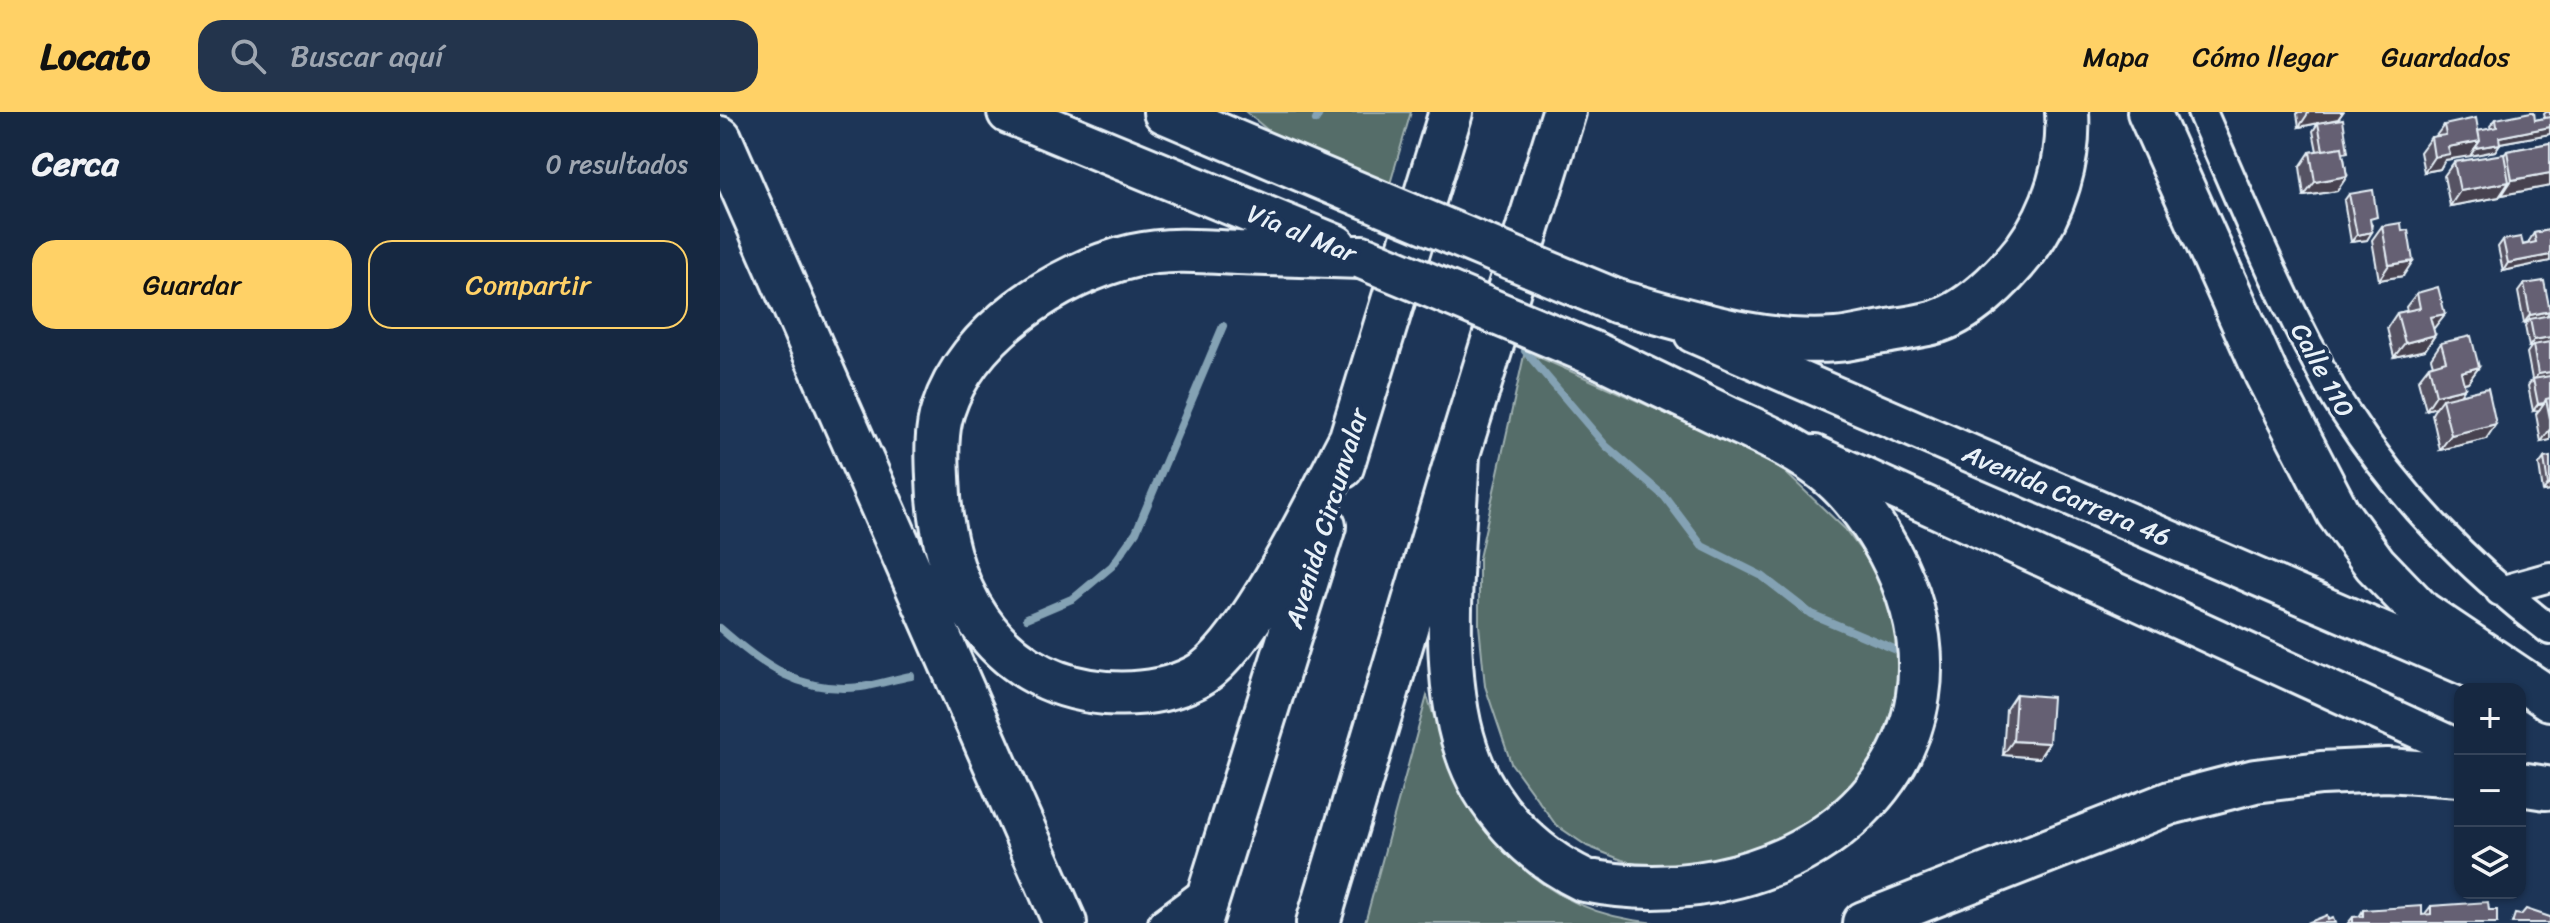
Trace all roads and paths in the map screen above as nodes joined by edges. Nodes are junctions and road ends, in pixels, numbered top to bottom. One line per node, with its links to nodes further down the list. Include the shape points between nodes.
1 (1009, 112): 11 (highway, Vía al Mar)
2 (1165, 112): 10 (highway)
3 (1213, 112): 10 (highway, via 1251,138)
4 (1451, 112): 14 (highway, Avenida Circunvalar)
5 (2067, 112): 12 (highway, via 2059,182 2035,237 1998,282 1935,322 1836,340 1783,338 1739,333)
6 (2149, 112): 21 (highway, via 2266,374 2338,513 2375,564 2422,613)
7 (2202, 112): 17 (street, Calle 110, via 2280,290 2341,407 2394,481)
8 (1565, 120): 15 (highway)
9 (720, 138): 25 (highway)
10 (1383, 204): 12 (highway, bridge)
11 (1362, 257): 13 (highway, Vía al Mar, bridge); 14 (highway, via 1172,250 1101,266 1024,307 969,360 942,410 938,496 953,573 993,640 1044,677 1088,691 1162,690 1197,677 1218,662 1264,597)
12 (1616, 301): 19 (main road, Avenida Carrera 46)
13 (1595, 354): 15 (highway, Vía al Mar, via 1795,449 1833,478 1862,510 1897,567 1911,602 1922,664 1915,730 1883,798 1841,850 1818,868 1753,897 1719,904 1647,902 1572,875 1536,851 1499,811 1466,750 1452,669); 22 (main road)
14 (1350, 440): 24 (highway, Avenida Circunvalar)
15 (1458, 454): 27 (highway)
16 (2550, 577): 17 (street)
17 (2500, 591): 18 (street, Calle 110)
18 (2550, 630)
19 (2505, 683)
20 (2526, 692): 21 (main road, Avenida Carrera 46)
21 (2550, 701)
22 (2454, 746)
23 (2454, 775): 28 (highway, via 2387,770 2255,781 2170,803)
24 (1205, 906): 26 (street)
25 (1065, 923)
26 (1163, 923)
27 (1318, 923)
28 (1864, 923)

